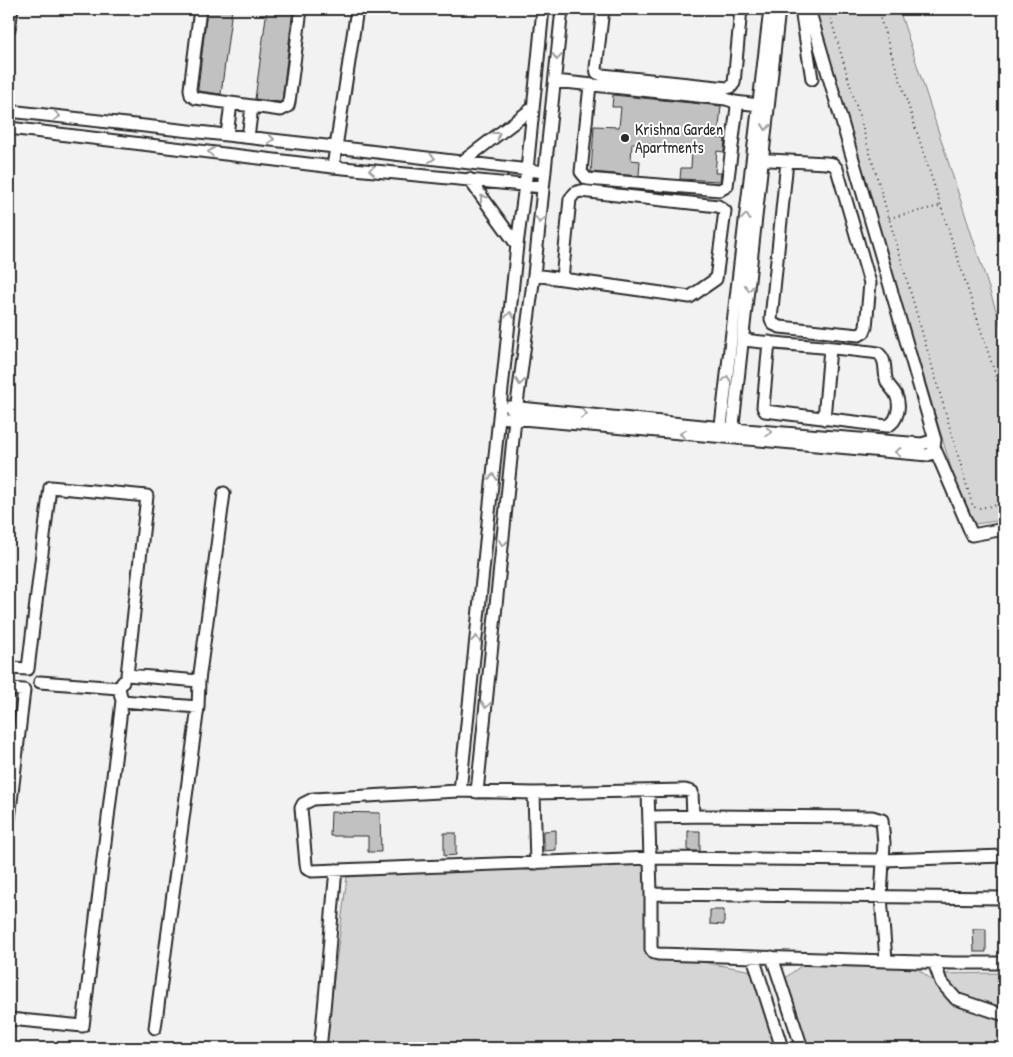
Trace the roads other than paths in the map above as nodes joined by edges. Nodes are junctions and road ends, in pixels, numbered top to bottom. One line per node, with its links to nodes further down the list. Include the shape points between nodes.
1 (12, 9): 13 (street)
2 (200, 9): 18 (street, via 190,92 195,98)
3 (301, 9): 20 (street, via 288,106 281,110)
4 (357, 9): 26 (street)
5 (543, 9): 21 (street)
6 (562, 9): 15 (street, one-way to 15)
7 (603, 9): 8 (street, via 597,73 727,88 734,83)
8 (742, 9)
9 (770, 9): 19 (street)
10 (779, 9): 27 (street, one-way to 27)
11 (801, 9): 14 (street)
12 (809, 9): 47 (street)
13 (9, 28)
14 (812, 79)
15 (555, 81): 16 (street); 32 (street)
16 (590, 85): 17 (street); 17 (street, via 581,172 587,179 724,189 730,172)
17 (735, 102): 19 (street)
18 (231, 103): 20 (street); 24 (street)
19 (759, 105): 45 (street, one-way to 19)
20 (252, 107): 25 (street)
21 (533, 108): 29 (street, one-way to 21); 31 (street)
22 (9, 111): 24 (street, one-way to 24)
23 (9, 128): 30 (street, one-way to 23)
24 (227, 135): 25 (street)
25 (248, 137): 26 (street, one-way to 26)
26 (336, 147): 29 (street, one-way to 29); 30 (street)
27 (762, 160): 28 (street); 39 (street, one-way to 39)
28 (787, 161): 28 (street, via 833,164 837,169 870,283 866,327 859,335 773,324)
29 (462, 162): 31 (street)
30 (333, 166): 33 (street, one-way to 30)
31 (527, 170): 32 (street); 34 (street)
32 (545, 172): 35 (street)
33 (469, 180): 34 (street); 36 (street, one-way to 33)
34 (526, 185): 35 (street); 36 (street)
35 (543, 187): 37 (street, one-way to 37)
36 (517, 245): 42 (street, one-way to 36)
37 (534, 275): 38 (street); 43 (street, one-way to 43)
38 (562, 278): 38 (street, via 690,297 716,279 725,211 718,206 575,193 570,199)
39 (743, 340): 40 (street); 46 (street)
40 (769, 342): 41 (street); 44 (street, via 765,411)
41 (830, 348): 44 (street); 44 (street, via 882,356 887,381 898,400 898,412 895,420 887,426)
42 (500, 412): 43 (street); 61 (street, one-way to 42)
43 (516, 413): 45 (street); 62 (street, one-way to 62)
44 (824, 419)
45 (720, 432): 46 (street)
46 (732, 434): 47 (street)
47 (935, 445): 49 (street, via 972,534)
48 (224, 493): 53 (street)
49 (1004, 530)
50 (9, 668): 51 (street)
51 (28, 669): 52 (street, via 50,487 147,496); 54 (street)
52 (127, 675): 53 (street); 55 (street)
53 (199, 681): 59 (street)
54 (40, 682): 55 (street); 57 (street)
55 (119, 688): 58 (street)
56 (9, 689): 57 (street)
57 (24, 690): 66 (street)
58 (122, 701): 59 (street); 81 (street, via 83,1026)
59 (198, 708): 82 (street)
60 (648, 791): 63 (street); 64 (street, via 689,790 692,792); 65 (street)
61 (460, 792): 62 (street); 71 (street, via 307,801 301,808 307,869)
62 (477, 792): 63 (street)
63 (534, 793): 70 (street)
64 (693, 816): 65 (street); 69 (street, via 877,818 883,824)
65 (649, 817): 68 (street)
66 (9, 819)
67 (1004, 856): 69 (street)
68 (651, 858): 69 (street); 70 (street); 72 (street)
69 (883, 860): 73 (street)
70 (536, 863): 71 (street)
71 (336, 870): 83 (street)
72 (651, 894): 73 (street); 75 (street, via 650,944 654,953)
73 (881, 897): 74 (street); 77 (street)
74 (1004, 898)
75 (753, 956): 76 (street); 84 (street)
76 (772, 957): 77 (street); 85 (street)
77 (886, 960): 78 (street)
78 (934, 962): 79 (street); 80 (street, via 941,982 956,999)
79 (1004, 963)
80 (1004, 1016)
81 (9, 1019)
82 (155, 1028)
83 (320, 1048)
84 (782, 1048)
85 (802, 1048)

